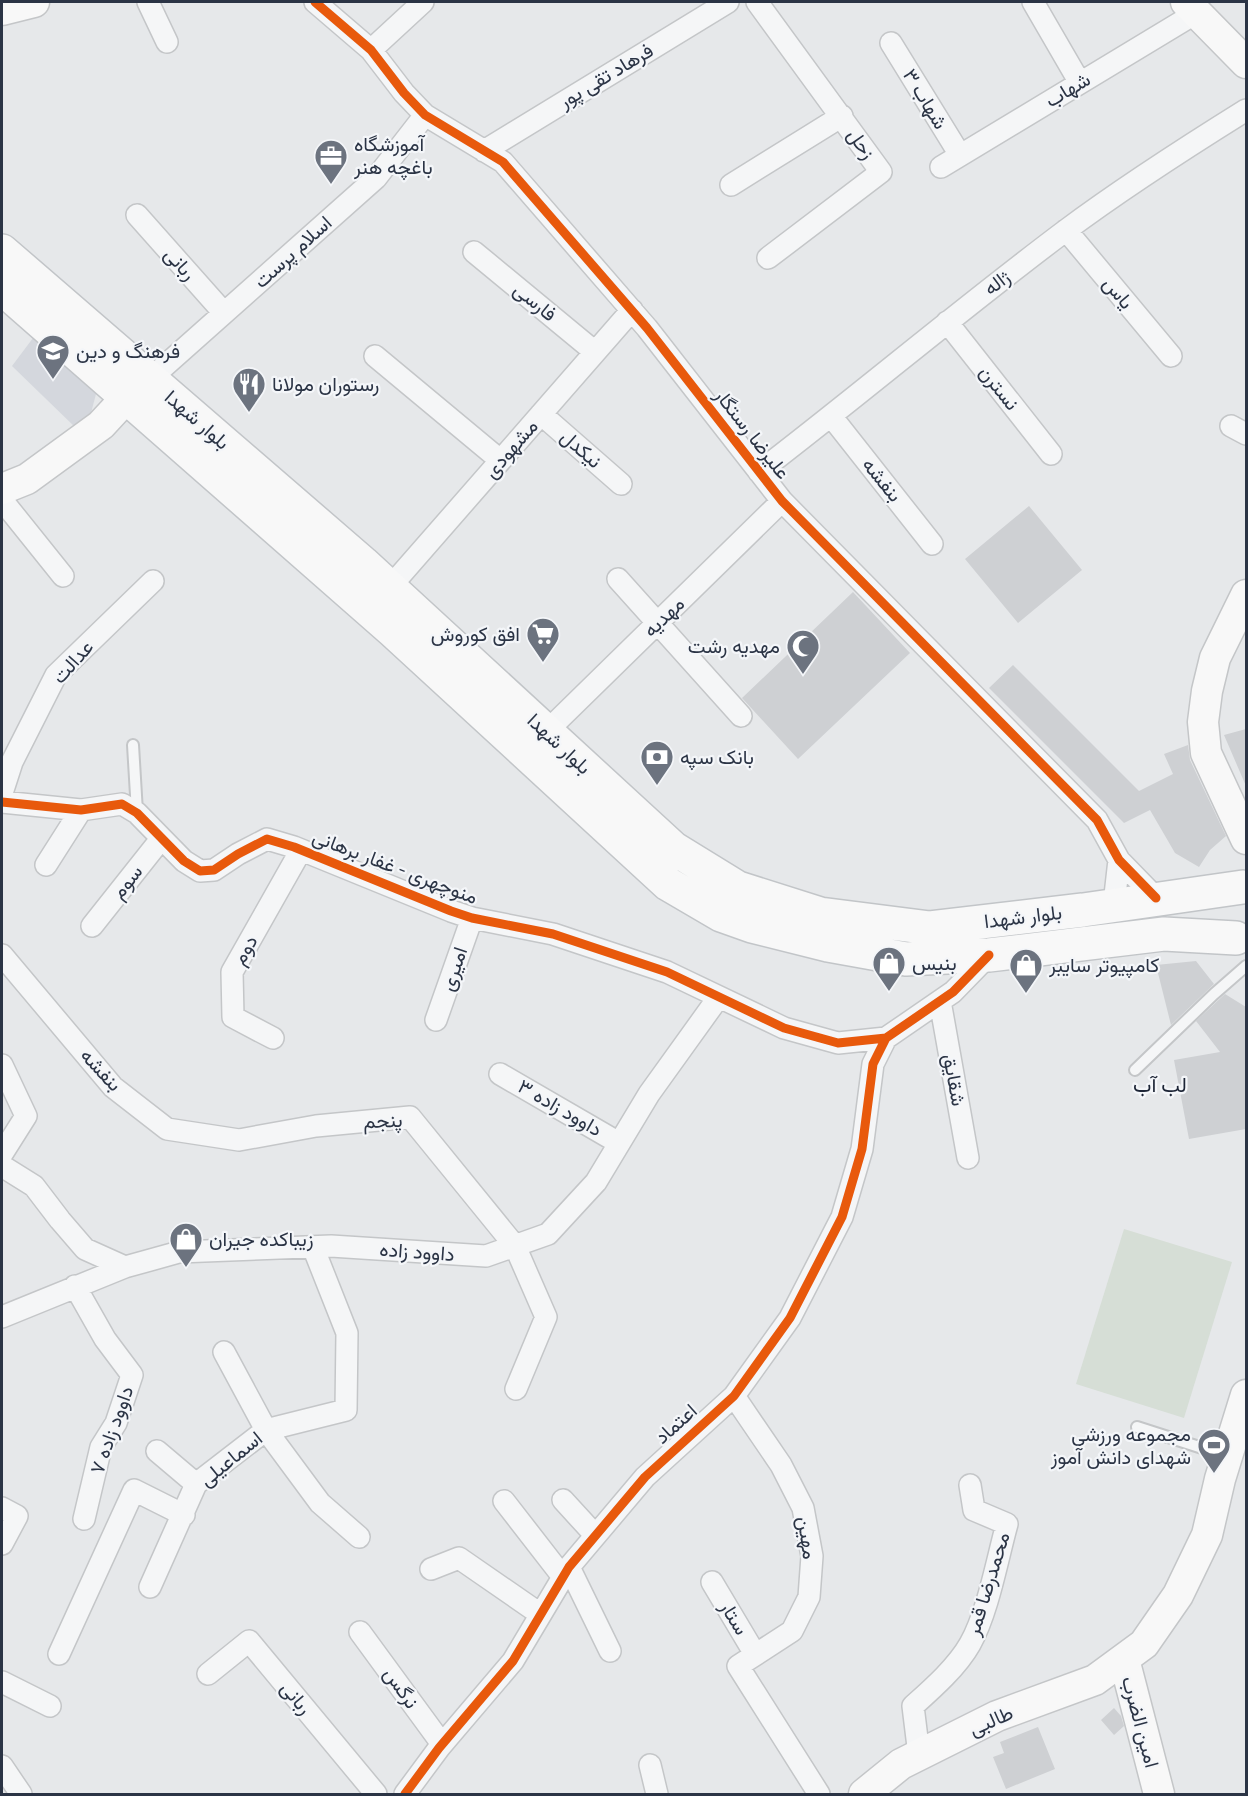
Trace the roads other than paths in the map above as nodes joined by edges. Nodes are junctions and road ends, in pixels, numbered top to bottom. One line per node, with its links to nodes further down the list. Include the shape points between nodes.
1 (34, 2): 9 (main road)
2 (148, 2): 10 (street)
3 (315, 2): 12 (street, علیرضا رستگار)
4 (423, 2): 12 (street)
5 (728, 2): 18 (street, فرهاد تقی پور)
6 (756, 2): 17 (street, زحل)
7 (1033, 2): 14 (street)
8 (1191, 7): 13 (main road); 14 (street, شهاب)
9 (2, 10)
10 (167, 42)
11 (891, 43): 19 (street, شهاب ۳)
12 (370, 50): 16 (street, علیرضا رستگار)
13 (1246, 63)
14 (1080, 83): 19 (street, شهاب)
15 (1246, 110): 23 (street, ژاله, via 1150,170)
16 (425, 115): 18 (street, علیرضا رستگار); 29 (street, اسلام پرست, via 376,178)
17 (842, 116): 21 (street); 26 (street, زحل, via 880,172)
18 (484, 151): 28 (street, علیرضا رستگار, via 503,162)
19 (960, 155): 20 (street, شهاب)
20 (941, 166)
21 (731, 185)
22 (137, 214): 29 (street, ربانی)
23 (1066, 230): 30 (street, ژاله); 33 (street, یاس)
24 (2, 251): 34 (main road, بلوار شهدا)
25 (474, 252): 31 (street, فارسی)
26 (768, 258)
27 (2, 288): 34 (main road, بلوار شهدا)
28 (632, 310): 31 (street, مشهودی); 39 (street, علیرضا رستگار)
29 (224, 313): 34 (street, اسلام پرست)
30 (947, 322): 36 (street, ژاله); 37 (street, نسترن)
31 (595, 352): 35 (street, مشهودی)
32 (375, 356): 38 (street)
33 (1171, 356)
34 (138, 388): 41 (main road, via 101,425 27,479); 48 (main road, بلوار شهدا); 52 (main road, بلوار شهدا, via 393,631)
35 (541, 414): 38 (street, مشهودی); 40 (street, نیکدل)
36 (831, 416): 39 (street, ژاله); 44 (street, بنفشه)
37 (1051, 454)
38 (500, 460): 48 (street, مشهودی)
39 (759, 472): 43 (street, علیرضا رستگار)
40 (621, 484)
41 (2, 489)
42 (2, 500): 45 (street)
43 (782, 501): 50 (street, مهدیه); 61 (street, علیرضا رستگار, via 1097,820)
44 (933, 544)
45 (63, 576)
46 (618, 579): 50 (street)
47 (153, 581): 54 (street, عدالت, via 56,675 12,762)
48 (390, 587): 52 (main road, بلوار شهدا)
49 (1246, 595): 59 (main road, via 1215,658 1203,722 1206,753)
50 (658, 623): 51 (street); 52 (street, مهدیه)
51 (741, 716)
52 (537, 743): 65 (main road, بلوار شهدا, via 673,848 738,888 820,914 930,928); 70 (main road, بلوار شهدا, via 668,884 721,915 828,945 906,959)
53 (134, 746): 57 (lane)
54 (2, 793)
55 (2, 802): 56 (street)
56 (81, 810): 57 (street, via 122,804); 62 (street)
57 (136, 813): 58 (street, منوچهری - غفار برهانی)
58 (161, 839): 60 (street, منوچهری - غفار برهانی, via 200,871 214,870 267,839); 67 (street, سوم)
59 (1246, 839)
60 (302, 850): 66 (street, منوچهری - غفار برهانی); 74 (street, دوم, via 232,972 233,1017)
61 (1119, 860): 64 (street, علیرضا رستگار); 65 (street)
62 (46, 865)
63 (1245, 885): 64 (main road, بلوار شهدا); 68 (main road, via 1235,903 1233,920)
64 (1156, 898): 65 (main road, بلوار شهدا)
65 (1114, 904)
66 (472, 918): 71 (street, منوچهری - غفار برهانی, via 552,934 667,972); 73 (street, امیری)
67 (93, 926)
68 (1243, 952): 70 (main road, بلوار شهدا, via 1164,934); 77 (lane, via 1214,994)
69 (2, 955): 79 (street, بنفشه, via 114,1087 167,1129)
70 (989, 955): 72 (street)
71 (718, 998): 75 (street, منوچهری - غفار برهانی, via 784,1028 838,1043); 80 (street, داوود زاده)
72 (940, 1001): 75 (street); 82 (street, شقایق)
73 (436, 1020)
74 (273, 1038)
75 (886, 1038): 92 (street, اعتماد, via 873,1064 862,1149 842,1217 790,1318)
76 (2, 1065): 81 (street, via 26,1116)
77 (1135, 1070)
78 (500, 1074): 80 (street, داوود زاده ۳)
79 (229, 1138): 84 (street, پنجم, via 239,1140 316,1126 410,1117)
80 (619, 1143): 84 (street, داوود زاده, via 596,1182 548,1234)
81 (2, 1154)
82 (968, 1158)
83 (2, 1166): 86 (street, via 34,1185 85,1249)
84 (516, 1246): 85 (street, داوود زاده, via 486,1256); 90 (street, via 546,1317)
85 (313, 1247): 86 (street, داوود زاده, via 179,1252); 94 (street, اسماعیلی, via 347,1334 346,1410)
86 (125, 1267): 87 (street, داوود زاده)
87 (75, 1286): 88 (street, داوود زاده); 103 (street, داوود زاده ۷, via 105,1339 132,1375 116,1423 101,1447)
88 (2, 1317)
89 (224, 1352): 94 (street)
90 (516, 1389)
91 (1246, 1395): 96 (main road, امین الضرب)
92 (734, 1396): 104 (street, اعتماد, via 645,1477); 115 (street, مهین, via 781,1465 803,1508 812,1556 809,1597 792,1630)
93 (1137, 1427): 96 (lane)
94 (266, 1430): 97 (street, اسماعیلی); 105 (street, via 320,1503)
95 (157, 1451): 97 (street)
96 (1227, 1456): 116 (main road, امین الضرب, via 1207,1534 1178,1595 1144,1644)
97 (196, 1485): 102 (street, اسماعیلی)
98 (970, 1485): 121 (street, محمدرضا قمر, via 974,1510 1006,1524 982,1613 969,1645 913,1707)
99 (563, 1500): 104 (street)
100 (504, 1501): 108 (street)
101 (2, 1508): 106 (street, via 17,1516)
102 (184, 1515): 110 (street, اسماعیلی); 114 (street, via 134,1490)
103 (84, 1519)
104 (595, 1535): 108 (street, اعتماد)
105 (359, 1537)
106 (2, 1544)
107 (431, 1569): 111 (street, via 459,1558)
108 (566, 1572): 111 (street, اعتماد); 113 (street)
109 (712, 1582): 115 (street, ستار)
110 (150, 1587)
111 (540, 1614): 120 (street, اعتماد, via 513,1661)
112 (360, 1632): 120 (street, نرگس)
113 (610, 1651)
114 (59, 1654)
115 (755, 1654): 128 (street, مهین, via 738,1666)
116 (1124, 1659): 121 (main road, طالبی, via 1095,1680 997,1716); 130 (main road, امین الضرب)
117 (208, 1674): 125 (street, ربانی, via 249,1641)
118 (2, 1682): 119 (street)
119 (50, 1706)
120 (442, 1744): 126 (street, اعتماد)
121 (919, 1755): 129 (main road, طالبی, via 901,1764)
122 (650, 1765): 127 (street)
123 (2, 1766): 124 (street)
124 (21, 1794)
125 (376, 1794)
126 (405, 1794)
127 (657, 1794)
128 (819, 1794)
129 (864, 1794)
130 (1159, 1794)

